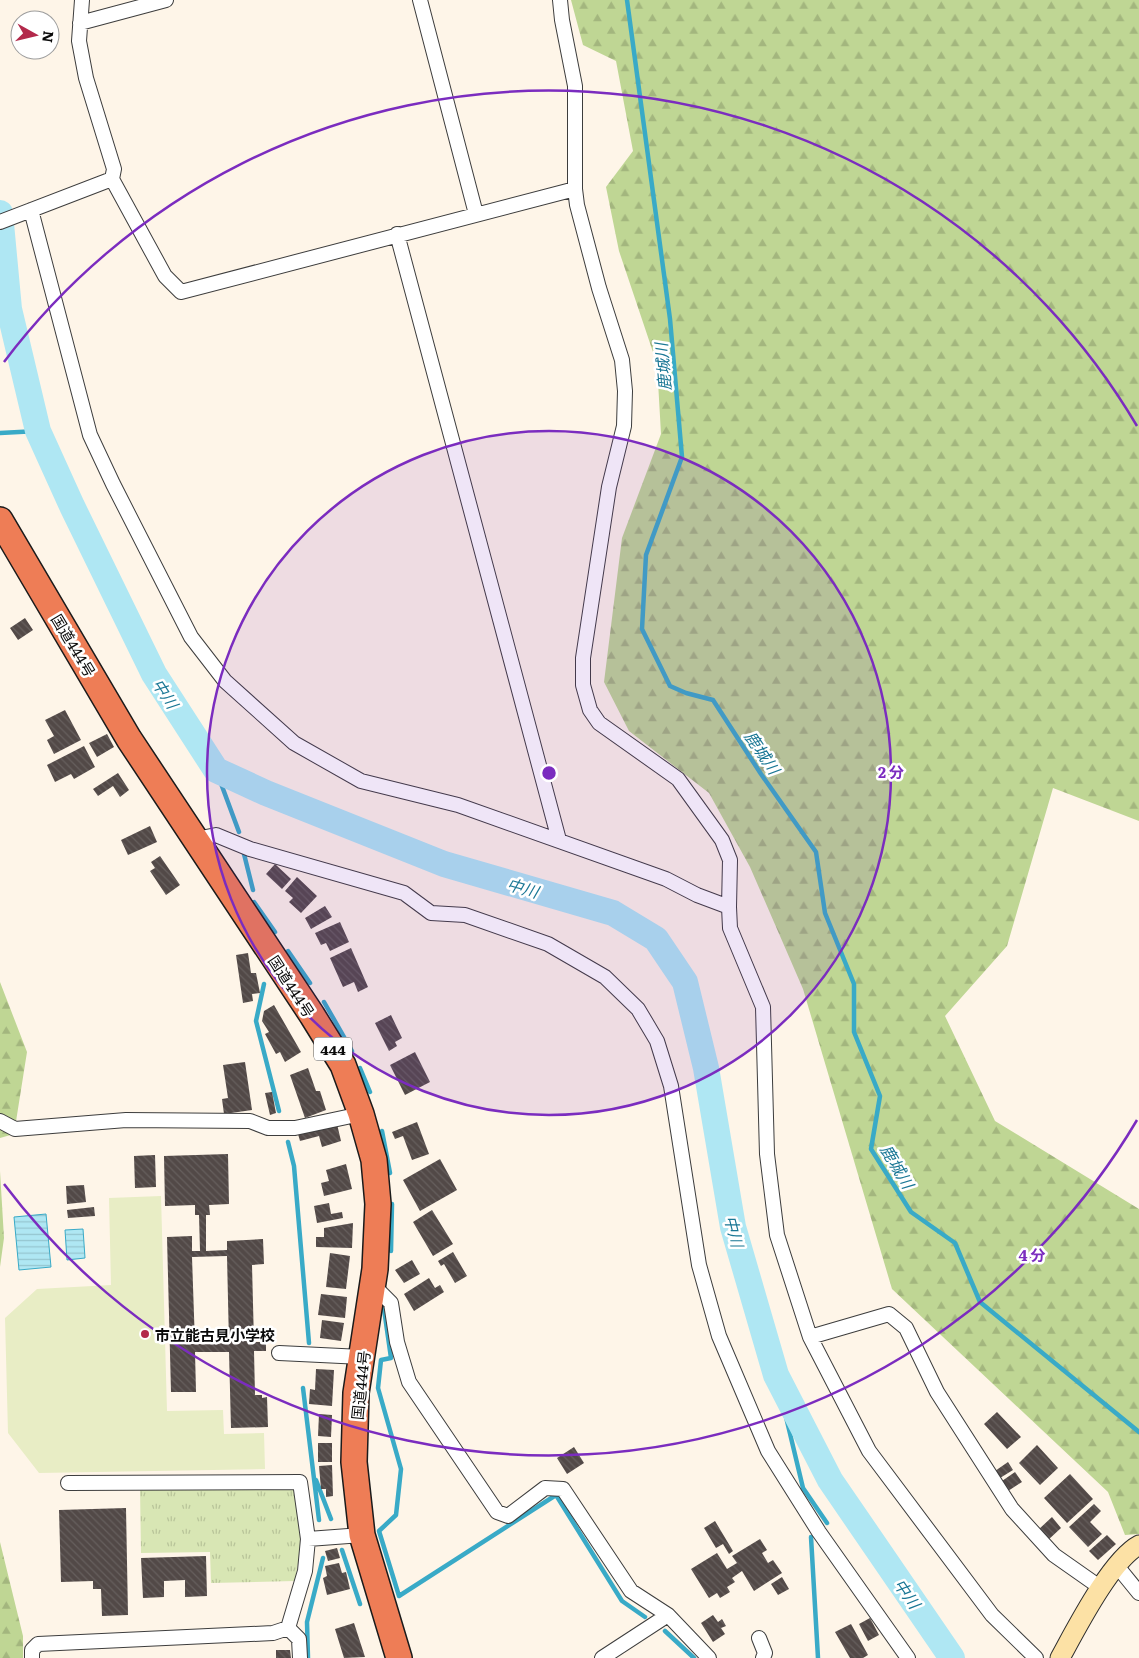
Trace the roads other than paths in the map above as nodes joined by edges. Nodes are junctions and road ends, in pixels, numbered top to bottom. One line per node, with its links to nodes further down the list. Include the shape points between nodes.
1 (82, 0): 5 (street)
2 (166, 0): 5 (street)
3 (420, 0): 9 (street)
4 (560, 0): 7 (street, via 575,86)
5 (80, 23): 6 (street, via 78,40 86,78 114,169)
6 (112, 179): 8 (street); 11 (street, via 165,276 181,292)
7 (574, 189): 9 (street); 15 (street, via 599,288 622,360 626,391 624,426 609,487 582,658 583,685 590,710 599,723 678,779 722,840 730,860)
8 (31, 210): 10 (street); 14 (street, via 90,435 191,637 225,681 294,742 361,781 458,805)
9 (476, 214): 11 (street)
10 (0, 222)
11 (397, 234): 14 (street)
12 (0, 520): 13 (highway, 国道444号 / 444, via 129,739)
13 (196, 839): 16 (highway, 国道444号 / 444, via 338,1057); 38 (street, via 216,835 250,849 404,893 431,913 465,915 548,944 605,977 638,1009 657,1041 671,1086 699,1265 719,1336 768,1451 819,1532)
14 (559, 840): 15 (street, via 666,879)
15 (729, 907): 19 (street, via 730,928 762,1007 767,1154 777,1235)
16 (361, 1114): 17 (street, via 295,1128 268,1128 250,1121 126,1120 15,1129); 18 (highway, 国道444号 / 444, via 374,1160 378,1204)
17 (0, 1121)
18 (373, 1286): 21 (highway, 国道444号 / 444); 29 (street, via 391,1303 397,1342 409,1382 497,1512 508,1516 545,1488 563,1489 631,1590)
19 (810, 1337): 27 (street, via 889,1314 906,1328 937,1392 1012,1509 1054,1555); 39 (street, via 869,1451 992,1615)
20 (279, 1353): 21 (street)
21 (362, 1357): 23 (highway, 国道444号 / 444, via 356,1394 354,1462)
22 (68, 1484): 24 (street, via 300,1482)
23 (362, 1535): 24 (street); 34 (highway, 国道444号 / 444)
24 (308, 1539): 30 (street, via 305,1571)
25 (1139, 1545): 26 (street)
26 (1117, 1566): 27 (street); 28 (street)
27 (1100, 1588): 40 (street)
28 (1139, 1593)
29 (668, 1615): 35 (street); 36 (street)
30 (288, 1628): 32 (street, via 273,1633 38,1644 32,1650); 33 (street, via 298,1639)
31 (759, 1638): 37 (street, via 765,1653)
32 (32, 1658)
33 (300, 1658)
34 (399, 1658)
35 (602, 1658)
36 (709, 1658)
37 (763, 1658)
38 (908, 1658)
39 (1036, 1658)
40 (1060, 1658)

